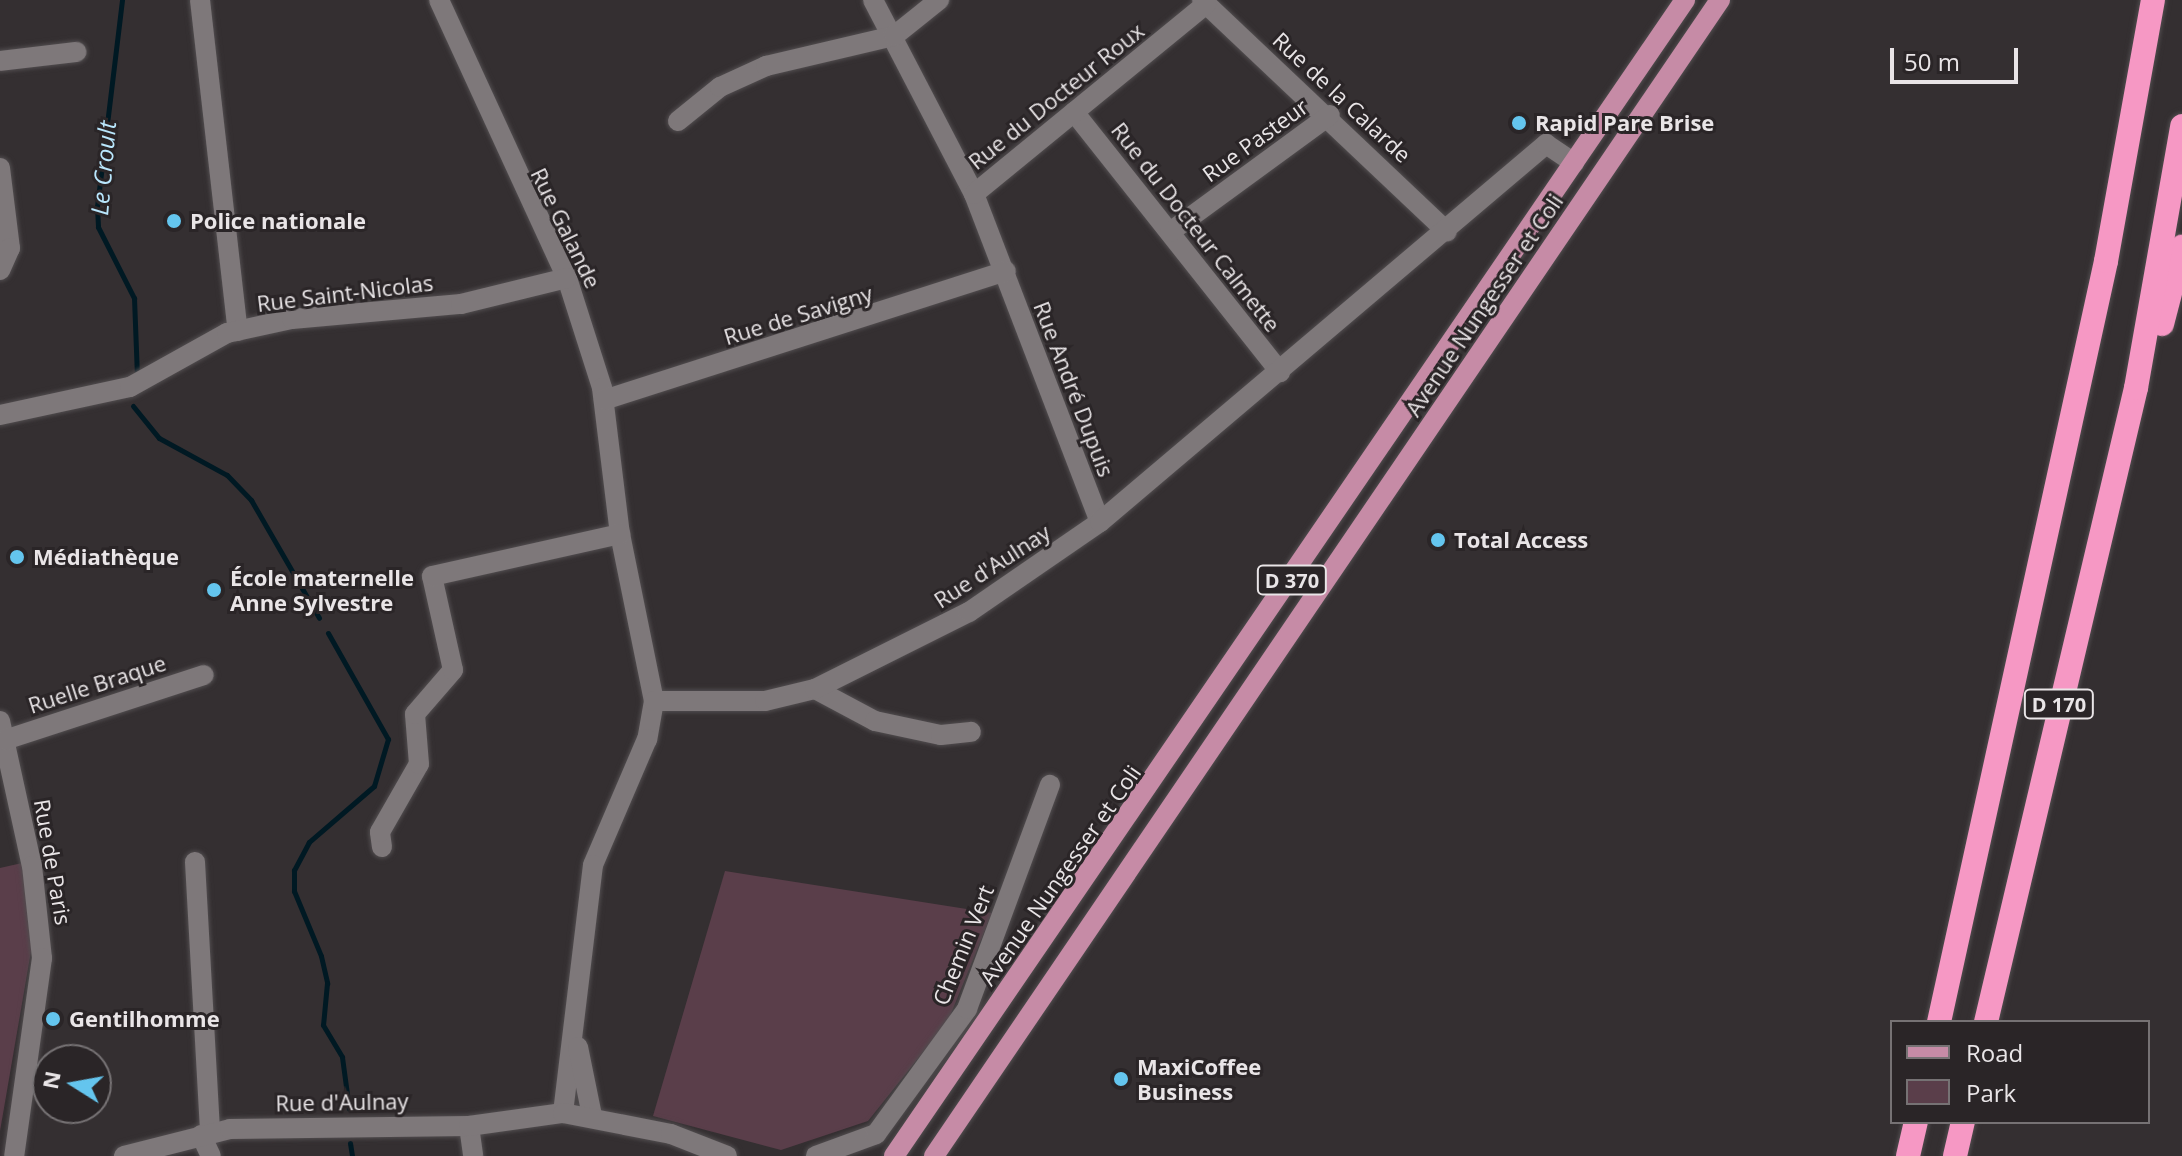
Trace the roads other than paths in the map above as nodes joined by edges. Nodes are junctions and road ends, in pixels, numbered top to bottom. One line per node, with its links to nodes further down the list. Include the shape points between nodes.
1 (200, 0): 25 (street)
2 (439, 0): 24 (street, Rue Galande)
3 (873, 0): 9 (street, Rue André Dupuis)
4 (939, 0): 9 (street)
5 (1685, 0): 16 (main road, Avenue Nungesser et Coli / D 370)
6 (1720, 0): 33 (main road, Avenue Nungesser et Coli / D 370)
7 (2153, 0): 42 (highway, D 170, via 2106,261)
8 (1204, 2): 12 (street, Rue du Docteur Roux); 13 (street, Rue de la Calarde)
9 (894, 36): 14 (street, via 766,66 720,87); 18 (street, Rue André Dupuis)
10 (76, 52): 11 (street)
11 (0, 61)
12 (1074, 112): 18 (street, Rue du Docteur Roux); 19 (street, Rue du Docteur Calmette)
13 (1330, 115): 19 (street, Rue Pasteur); 20 (street, Rue de la Calarde)
14 (678, 121)
15 (2182, 126): 27 (highway, D 170)
16 (1574, 163): 20 (street, Rue d'Aulnay, via 1546,144); 32 (main road, Avenue Nungesser et Coli / D 370)
17 (0, 168): 22 (street, via 10,248)
18 (974, 194): 23 (street, Rue André Dupuis)
19 (1170, 232): 26 (street, Rue du Docteur Calmette)
20 (1447, 232): 26 (street, Rue d'Aulnay)
21 (2182, 247): 27 (highway, via 2151,370)
22 (0, 270)
23 (1006, 271): 28 (street, Rue de Savigny); 30 (street, Rue André Dupuis)
24 (567, 278): 25 (street, Rue Saint-Nicolas, via 461,304); 28 (street, Rue Galande)
25 (238, 331): 29 (street, Rue Saint-Nicolas, via 130,387)
26 (1280, 372): 30 (street, Rue d'Aulnay)
27 (2136, 388): 43 (highway, D 170)
28 (604, 400): 31 (street, Rue Galande)
29 (0, 415)
30 (1100, 522): 35 (street, Rue d'Aulnay, via 969,612)
31 (620, 534): 36 (street, Rue Galande); 40 (street, via 432,576 453,670 415,714 419,764 380,832)
32 (1264, 621): 33 (main road, D 370); 57 (main road, Avenue Nungesser et Coli / D 370)
33 (1290, 639): 58 (main road, Avenue Nungesser et Coli / D 370)
34 (204, 675): 37 (street, Ruelle Braque)
35 (815, 689): 36 (street, Rue d'Aulnay, via 765,701); 38 (street, via 875,721 941,735)
36 (654, 701): 44 (street, via 647,739 593,865)
37 (3, 730): 51 (street, Rue de Paris, via 42,958)
38 (971, 732)
39 (1050, 785): 56 (street, Chemin Vert, via 967,1009 876,1134)
40 (382, 847)
41 (195, 862): 50 (street)
42 (1939, 1020)
43 (1986, 1020)
44 (577, 1044): 45 (street); 46 (street)
45 (563, 1113): 46 (street, Rue d'Aulnay); 49 (street, Rue d'Aulnay)
46 (592, 1116): 55 (street, Rue d'Aulnay)
47 (1916, 1124): 59 (highway)
48 (1963, 1124): 60 (highway)
49 (469, 1126): 50 (street, Rue d'Aulnay, via 327,1124); 54 (street)
50 (206, 1133): 52 (street, Rue d'Aulnay); 53 (street)
51 (14, 1156)
52 (124, 1156)
53 (211, 1156)
54 (473, 1156)
55 (727, 1156)
56 (816, 1156)
57 (894, 1156)
58 (934, 1156)
59 (1908, 1156)
60 (1955, 1156)

